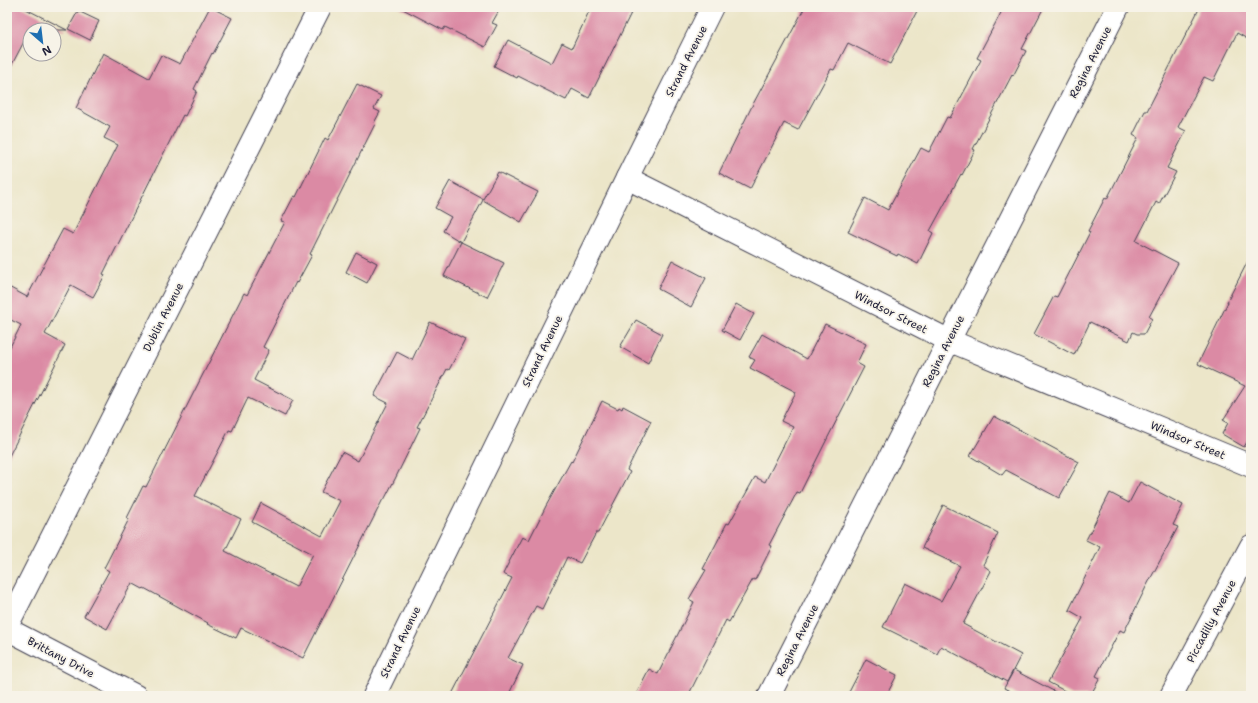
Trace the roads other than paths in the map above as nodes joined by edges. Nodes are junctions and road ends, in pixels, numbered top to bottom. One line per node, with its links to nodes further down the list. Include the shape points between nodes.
1 (320, 7): 8 (street, Dublin Avenue)
2 (712, 7): 4 (street, Strand Avenue)
3 (1118, 7): 5 (street, Regina Avenue)
4 (627, 178): 5 (street, Windsor Street); 10 (street, Strand Avenue)
5 (948, 340): 6 (street, Windsor Street); 11 (street, Regina Avenue)
6 (1251, 466)
7 (1251, 546): 12 (street, Piccadilly Avenue)
8 (7, 628): 9 (street, Brittany Drive)
9 (136, 696)
10 (374, 696)
11 (768, 696)
12 (1171, 696)

